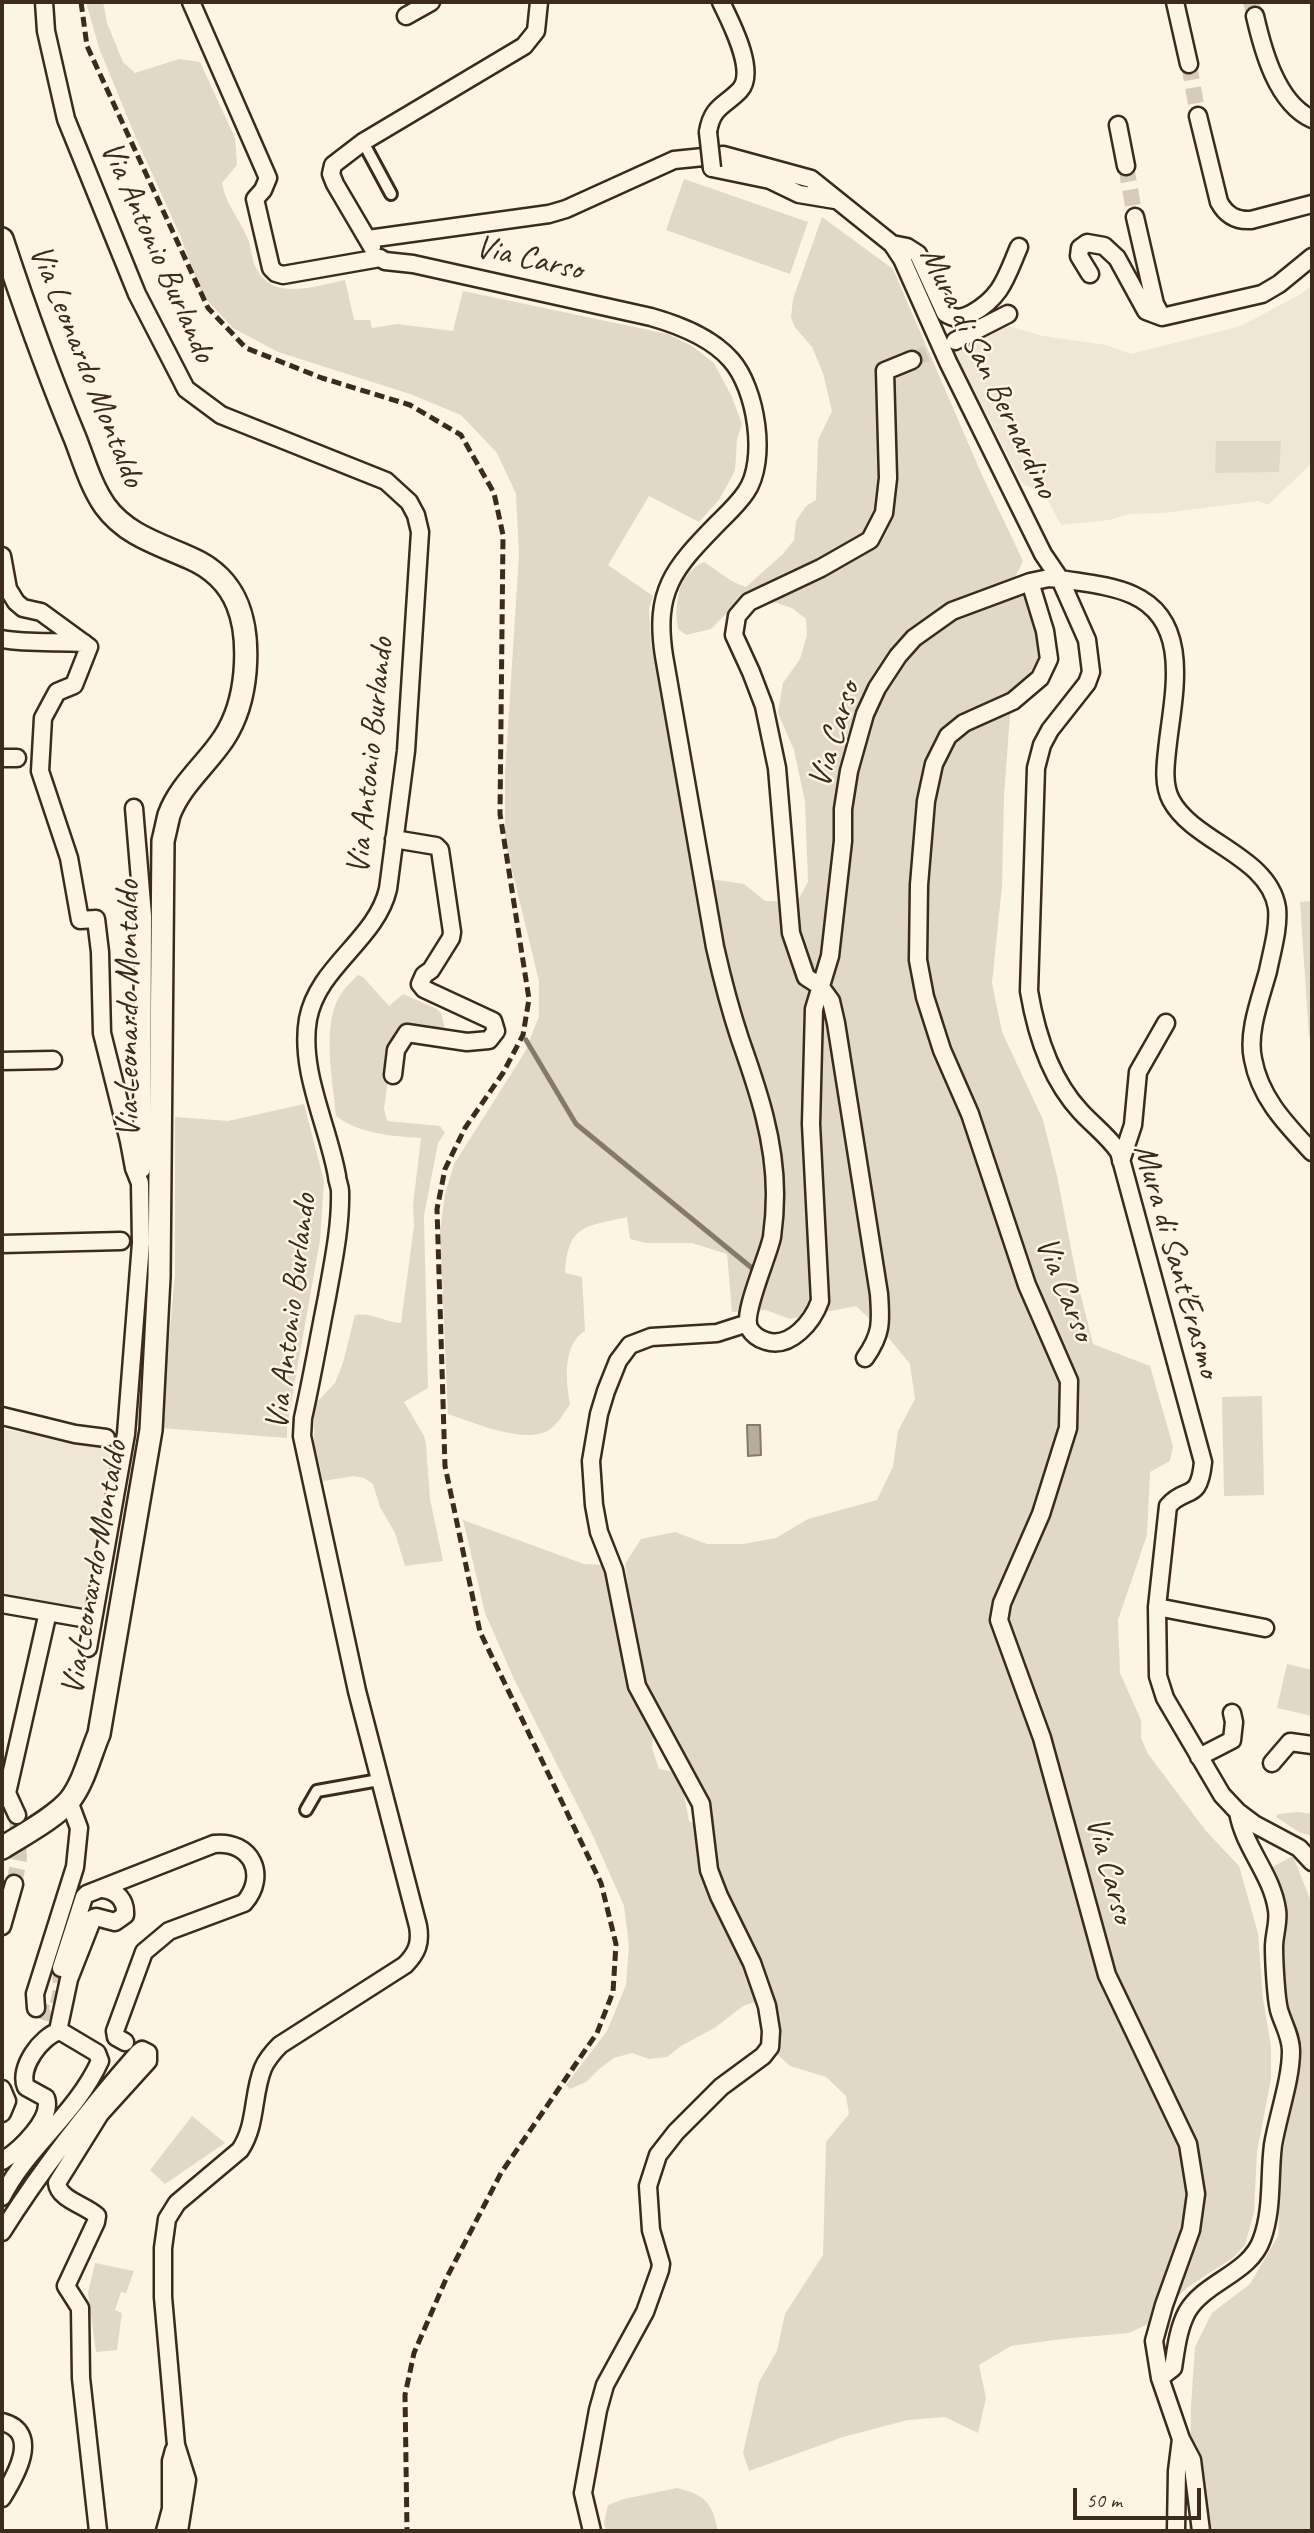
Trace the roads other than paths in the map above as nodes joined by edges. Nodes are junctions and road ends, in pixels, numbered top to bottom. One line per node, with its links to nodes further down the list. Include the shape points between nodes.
1 (44, 2): 36 (street, Via Antonio Burlando, via 66,119 137,294 186,389 221,415 386,481 416,515 420,532 413,659)
2 (191, 2): 24 (street, via 268,178 255,199 271,268 284,275)
3 (431, 2): 7 (street)
4 (539, 2): 13 (street, via 536,31 524,46)
5 (721, 2): 16 (street, bridge, via 737,38 746,81 715,111 708,132 712,168)
6 (1175, 2): 9 (street)
7 (406, 16)
8 (1255, 16): 11 (street, via 1274,79 1302,114)
9 (1189, 64)
10 (1198, 116): 17 (street, via 1219,202 1227,214 1242,221)
11 (1312, 119)
12 (1118, 125): 14 (street)
13 (363, 142): 15 (street); 20 (street, via 333,165 331,174)
14 (1126, 166)
15 (391, 194)
16 (837, 201): 20 (street, Mura di San Bernardino, via 811,179 723,155 674,160 549,214); 21 (street, Mura di San Bernardino)
17 (1312, 205)
18 (1135, 217): 27 (street, via 1154,304)
19 (2, 239): 62 (main road, Via Leonardo Montaldo, via 66,418 104,505 133,533 193,559 222,579 236,598 245,631 245,671 234,721 178,798 163,841 159,1264 151,1430 99,1734)
20 (368, 239): 24 (street)
21 (892, 244): 26 (street, via 918,254 945,313 963,318); 31 (street, Mura di San Bernardino, via 1043,554)
22 (1019, 247): 26 (street, via 999,292)
23 (1312, 257): 27 (street, via 1262,293)
24 (380, 258): 47 (street, Via Carso, via 651,317 714,345 733,361 744,383 756,418 757,456 750,483 680,564 667,588 660,617 715,947 771,1140 772,1236)
25 (1090, 274): 27 (street, via 1079,256 1080,248 1087,243 1104,246 1117,258 1146,311)
26 (988, 304): 28 (street, via 1008,314)
27 (1161, 317)
28 (955, 341)
29 (912, 360): 37 (street, via 885,371 888,478 884,513 870,540 749,602 737,616 734,635 764,706 777,768 791,933 806,977)
30 (2, 556): 34 (street, via 8,589 16,602 41,612)
31 (1060, 579): 32 (street); 42 (street, via 1131,594 1159,614 1169,629 1175,662 1166,786 1177,810 1250,866 1273,892 1277,926 1254,1026 1252,1058 1275,1111); 43 (street, Mura di Sant'Erasmo, via 1087,640 1091,672 1050,730 1036,768 1029,991 1034,1022 1068,1097 1111,1140)
32 (1030, 582): 37 (street, Via Carso, via 952,611 906,647 877,688 849,771 830,956); 80 (street, Via Carso, via 1045,631 1046,668 1013,701 964,723 948,736 934,764 919,885 918,960 942,1051 970,1114 1027,1285 1069,1381 1068,1428 1041,1514 1002,1602 999,1620 1042,1738 1107,1975 1188,2144 1196,2194 1191,2230 1154,2341)
33 (2, 639): 34 (street)
34 (84, 643): 44 (street, via 89,652 74,685 57,692 43,718 40,771 69,858 80,920 96,919 102,1033)
35 (134, 808): 44 (street, via 143,916)
36 (394, 839): 41 (street, via 440,850 449,898 451,938 419,984 493,1021 496,1031 489,1040 475,1043 407,1034 396,1050); 61 (street, Via Antonio Burlando, via 382,907 315,998 306,1045 340,1189 332,1269 303,1418 304,1448)
37 (820, 986): 47 (street, Via Carso, via 814,1009 811,1125 820,1301 814,1317 784,1340 763,1340); 48 (street, via 831,1000 836,1023 879,1294 877,1340)
38 (1166, 1023): 43 (street, via 1140,1065 1133,1125)
39 (53, 1060): 40 (street)
40 (2, 1061)
41 (393, 1075)
42 (1312, 1152)
43 (1121, 1161): 52 (street, Mura di Sant'Erasmo, via 1203,1462 1199,1485 1168,1506)
44 (140, 1183): 54 (street, via 141,1243 126,1434)
45 (121, 1241): 46 (street)
46 (2, 1244)
47 (748, 1324): 88 (street, via 717,1333 651,1336 630,1345 606,1391 591,1461 599,1532 614,1570 637,1686 701,1804 709,1870 752,1963 771,2031 764,2056 721,2087 658,2155 648,2194 660,2270 645,2312 605,2385 598,2410 583,2493)
48 (865, 1358)
49 (2, 1416): 50 (street)
50 (106, 1438)
51 (2, 1604): 53 (street)
52 (1157, 1607): 55 (street); 59 (street, Mura di Sant'Erasmo, via 1158,1676)
53 (48, 1612): 54 (street); 65 (street, via 7,1793)
54 (93, 1620): 56 (street)
55 (1265, 1628)
56 (88, 1647)
57 (1231, 1713): 59 (street, via 1232,1740)
58 (1312, 1745): 60 (street, via 1290,1742)
59 (1199, 1758): 64 (street, Mura di Sant'Erasmo)
60 (1272, 1763)
61 (379, 1780): 63 (street, via 317,1791); 83 (street, Via Antonio Burlando, via 418,1926 418,1948 389,1977 279,2045 263,2066 246,2142 177,2203 167,2219 163,2297)
62 (69, 1801): 66 (main road, Via Leonardo Montaldo); 72 (street, via 79,1828 75,1867 35,1994)
63 (306, 1810)
64 (1238, 1812): 67 (street, via 1300,1849); 80 (street, via 1278,1912 1274,1946 1279,2009 1291,2050 1273,2147 1269,2216 1260,2246 1247,2262 1188,2310 1173,2368)
65 (17, 1815)
66 (2, 1848)
67 (1312, 1862)
68 (14, 1884): 70 (street)
69 (103, 1889): 71 (street, via 84,1897); 73 (street, via 120,1896 125,1915 115,1923 93,1918 69,1979); 74 (street, via 184,1854 225,1843 249,1856 256,1876 244,1903 169,1931 144,1952 116,2031 116,2037)
70 (2, 1926)
71 (61, 1968)
72 (36, 2007)
73 (60, 2031): 77 (street, via 46,2039 24,2077 26,2087 46,2098 46,2113 24,2144); 78 (street, via 97,2053 100,2061 86,2087 13,2175)
74 (125, 2042)
75 (2, 2089): 76 (street, via 7,2101)
76 (2, 2113)
77 (2, 2161)
78 (2, 2197)
79 (2, 2232): 85 (street, via 45,2165 107,2088 138,2053 148,2053 148,2061 100,2114 58,2177 63,2195 97,2216 67,2284 80,2308 81,2378)
80 (1160, 2378): 82 (street, Via Carso)
81 (2, 2422): 84 (street, via 18,2431 23,2445 16,2475)
82 (1181, 2438): 89 (street); 90 (street, Via Carso, via 1192,2460)
83 (176, 2445): 86 (street); 87 (street, Via Antonio Burlando, via 187,2480)
84 (2, 2498)
85 (98, 2531)
86 (165, 2531)
87 (179, 2531)
88 (592, 2531)
89 (1176, 2531)
90 (1201, 2531)

